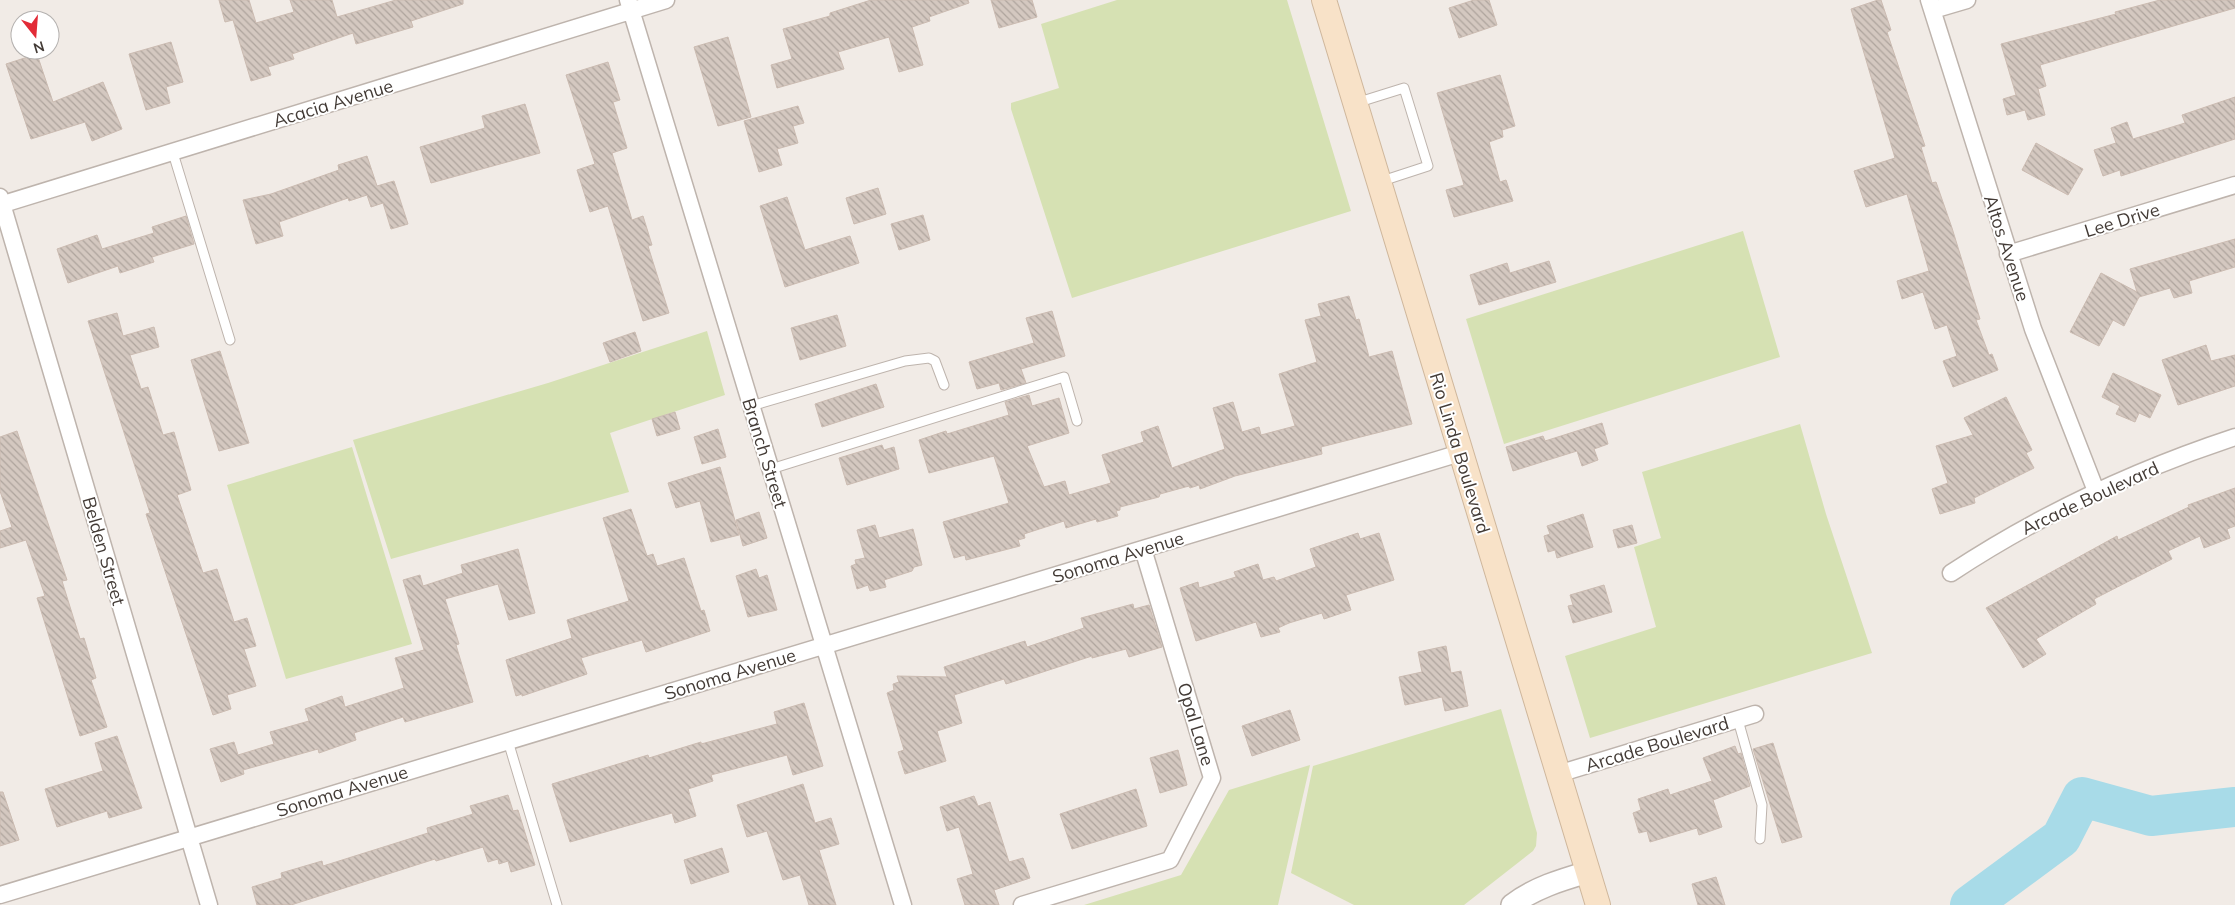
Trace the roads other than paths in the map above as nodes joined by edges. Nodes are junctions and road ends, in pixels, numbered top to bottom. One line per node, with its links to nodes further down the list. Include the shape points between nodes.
1 (666, 0): 4 (street, Acacia Avenue)
2 (1324, 0): 6 (main road, Rio Linda Boulevard)
3 (1967, 0): 5 (street)
4 (629, 5): 7 (street, Acacia Avenue); 14 (street, Branch Street)
5 (1931, 5): 11 (street, Altos Avenue)
6 (1355, 104): 8 (main road, Rio Linda Boulevard); 8 (lane, via 1404,88 1428,166)
7 (174, 153): 10 (street, Acacia Avenue); 12 (lane)
8 (1379, 182): 17 (main road, Rio Linda Boulevard)
9 (2235, 186): 11 (street, Lee Drive)
10 (1, 202): 27 (street, Belden Street)
11 (2008, 254): 19 (street, Altos Avenue, via 2043,356)
12 (230, 340)
13 (944, 385): 14 (lane, via 936,361 929,358 905,361)
14 (751, 406): 18 (street, Branch Street)
15 (1077, 421): 18 (lane, via 1064,377)
16 (2235, 437): 19 (street, Arcade Boulevard)
17 (1460, 453): 20 (street, Sonoma Avenue); 26 (main road, Rio Linda Boulevard)
18 (771, 469): 22 (street, Branch Street)
19 (2096, 491): 21 (street, Arcade Boulevard, via 2026,527)
20 (1143, 549): 22 (street, Sonoma Avenue); 34 (street, Opal Lane, via 1212,778 1170,860)
21 (1951, 573)
22 (824, 646): 25 (street, Sonoma Avenue); 33 (street, Branch Street)
23 (1756, 714): 24 (street, Arcade Boulevard)
24 (1738, 720): 26 (street, Arcade Boulevard); 28 (lane, via 1762,805)
25 (508, 741): 27 (street, Sonoma Avenue); 32 (lane)
26 (1558, 774): 29 (main road, Rio Linda Boulevard)
27 (188, 838): 30 (street, Sonoma Avenue); 31 (street, Belden Street)
28 (1760, 839)
29 (1588, 872): 35 (street, via 1523,896); 36 (main road, Rio Linda Boulevard)
30 (0, 895)
31 (209, 905)
32 (557, 905)
33 (903, 905)
34 (1022, 905)
35 (1512, 905)
36 (1598, 905)

